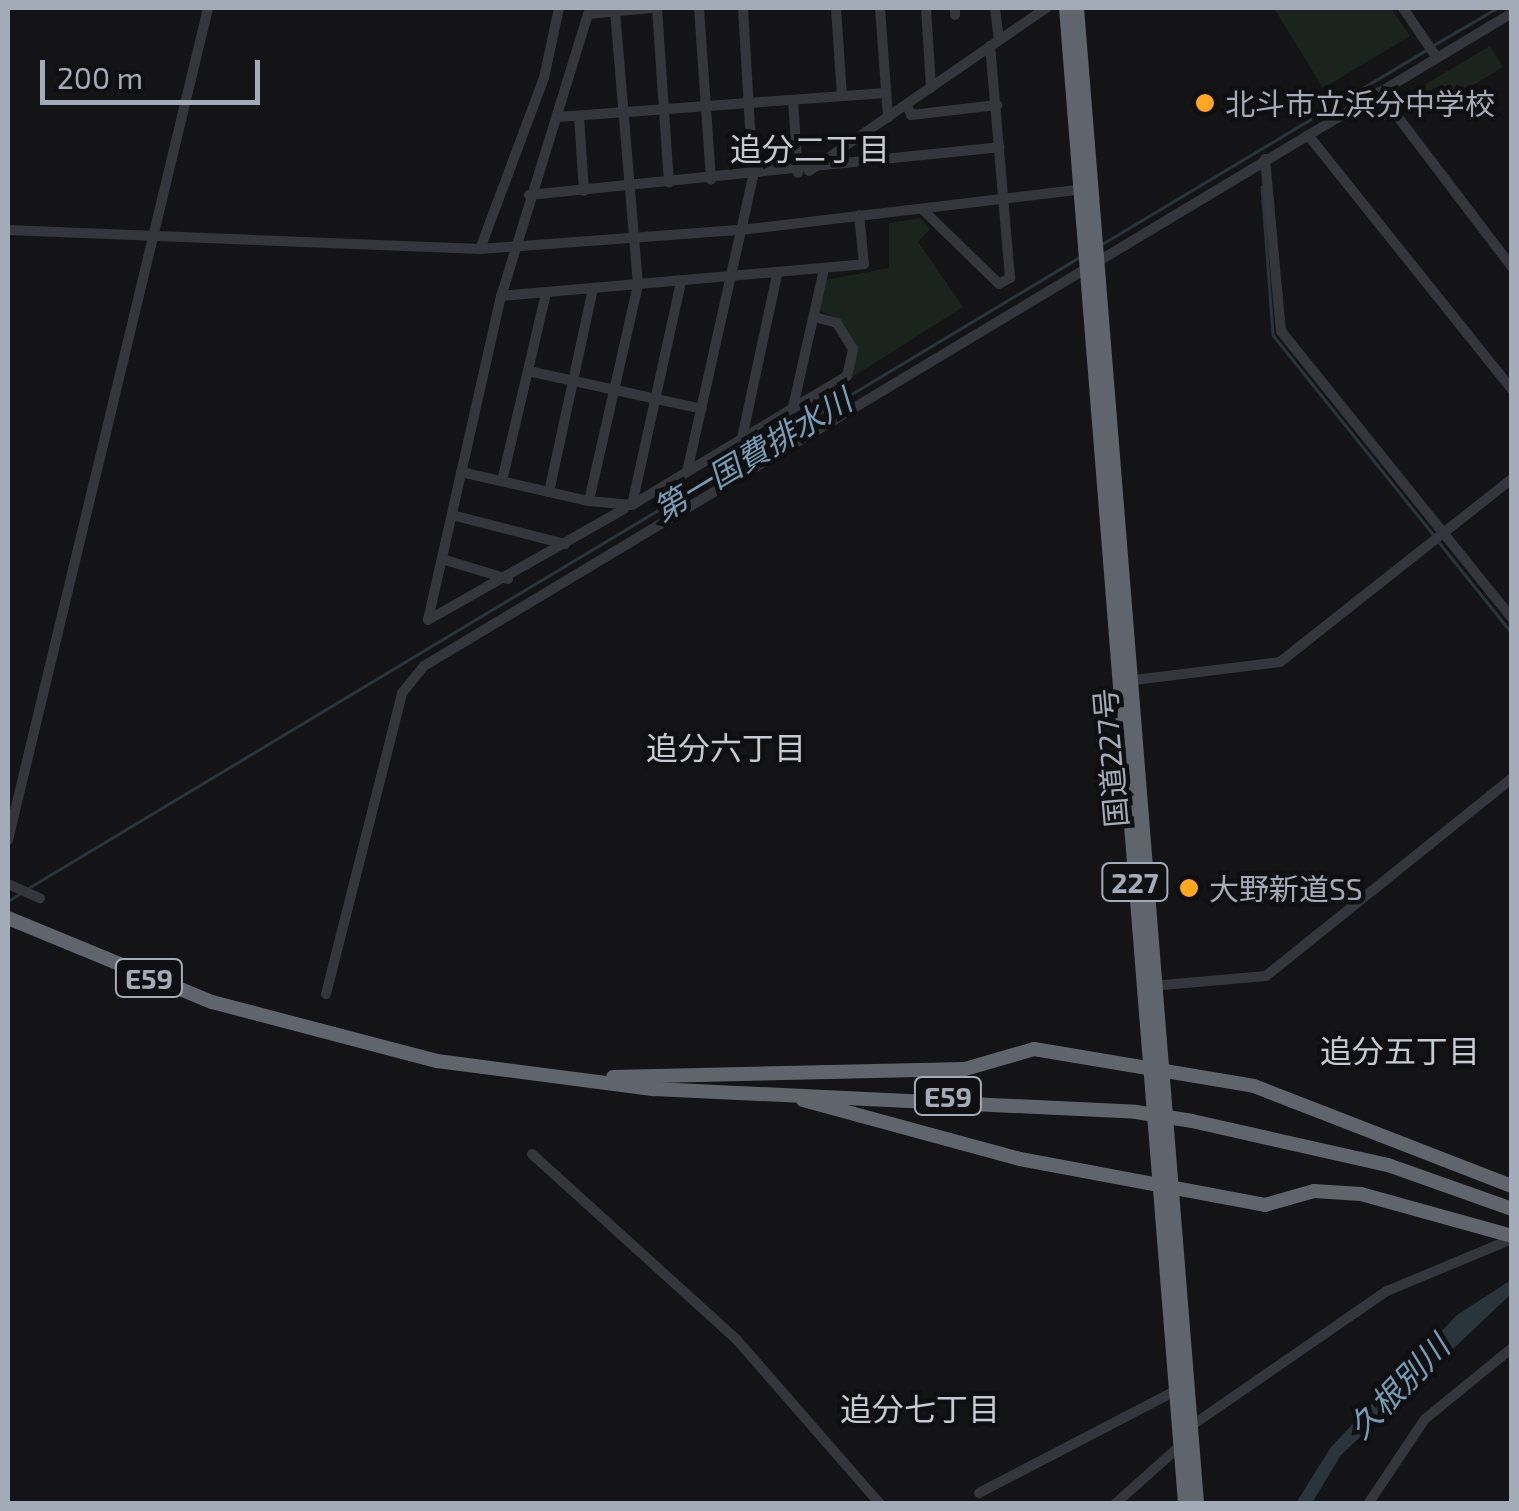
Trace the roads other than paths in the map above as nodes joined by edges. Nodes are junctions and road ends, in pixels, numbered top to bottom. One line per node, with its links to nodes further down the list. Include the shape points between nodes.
1 (208, 8): 49 (street)
2 (559, 8): 52 (street, via 544,78)
3 (654, 8): 15 (street); 28 (street)
4 (699, 8): 27 (street)
5 (742, 8): 24 (street)
6 (836, 8): 22 (street)
7 (880, 8): 20 (street)
8 (926, 8): 19 (street)
9 (996, 8): 17 (street)
10 (1046, 8): 17 (street)
11 (1066, 8): 41 (highway, 国道227号 / 227)
12 (1077, 8): 41 (highway, 国道227号 / 227)
13 (1403, 8): 18 (street)
14 (588, 11): 15 (street); 31 (street)
15 (615, 11): 29 (street)
16 (1512, 13): 18 (street)
17 (994, 43): 19 (street); 26 (street)
18 (1432, 51): 21 (street)
19 (931, 88): 25 (street)
20 (885, 92): 22 (street); 32 (street)
21 (1379, 92): 33 (street); 54 (street)
22 (842, 96): 23 (street)
23 (794, 100): 24 (street); 36 (street)
24 (749, 103): 27 (street); 37 (street)
25 (907, 105): 26 (street, via 911,115); 32 (street)
26 (997, 105): 34 (street)
27 (705, 106): 28 (street); 38 (street)
28 (664, 110): 29 (street); 39 (street)
29 (623, 112): 30 (street); 40 (street)
30 (579, 116): 31 (street); 42 (street)
31 (558, 118): 43 (street)
32 (888, 118): 36 (street)
33 (1308, 135): 35 (street); 67 (street)
34 (1000, 147): 36 (street); 44 (street)
35 (1265, 160): 53 (street); 80 (street, via 1281,332)
36 (804, 172): 37 (street)
37 (753, 177): 38 (street); 48 (street)
38 (711, 180): 39 (street)
39 (669, 184): 40 (street)
40 (628, 186): 42 (street); 50 (street)
41 (1086, 188): 44 (street); 53 (highway, 国道227号 / 227)
42 (584, 191): 43 (street)
43 (529, 195): 51 (street)
44 (1004, 198): 45 (street); 45 (street, via 1010,278 999,284)
45 (922, 208): 46 (street)
46 (859, 216): 48 (street); 55 (street, via 864,264)
47 (8, 230): 49 (street)
48 (741, 230): 50 (street); 57 (street)
49 (152, 235): 52 (street); 87 (street)
50 (634, 238): 51 (street); 59 (street)
51 (511, 247): 52 (street); 62 (street)
52 (480, 249)
53 (1091, 256): 85 (highway, 国道227号 / 227); 92 (street, via 414,675)
54 (1512, 267)
55 (824, 269): 56 (street); 63 (street)
56 (778, 274): 57 (street); 71 (street)
57 (731, 279): 58 (street); 70 (street)
58 (681, 283): 59 (street); 68 (street)
59 (638, 285): 60 (street); 66 (street)
60 (593, 289): 61 (street); 65 (street)
61 (546, 292): 62 (street); 64 (street)
62 (500, 296): 72 (street)
63 (814, 317): 69 (street); 69 (street, via 837,323 850,363 846,376)
64 (528, 370): 65 (street); 75 (street)
65 (573, 381): 66 (street); 76 (street)
66 (614, 390): 68 (street); 77 (street)
67 (1512, 390)
68 (656, 398): 70 (street); 78 (street)
69 (793, 407): 71 (street)
70 (702, 410): 73 (street)
71 (742, 438): 73 (street)
72 (461, 472): 75 (street); 79 (street)
73 (688, 472): 78 (street)
74 (1512, 479): 80 (street)
75 (502, 482): 76 (street)
76 (549, 492): 77 (street)
77 (589, 500): 78 (street)
78 (628, 507): 81 (street)
79 (452, 515): 81 (street); 82 (street)
80 (1438, 537): 84 (street); 85 (street, via 1269,668)
81 (565, 544): 83 (street)
82 (442, 559): 83 (street); 83 (street, via 428,620)
83 (508, 579)
84 (1512, 618)
85 (1126, 681): 91 (highway, 国道227号 / 227)
86 (1512, 778): 91 (street, via 1266,976)
87 (8, 840)
88 (11, 886): 89 (street)
89 (35, 897)
90 (8, 918): 94 (highway, E59, via 319,1034 490,1070)
91 (1150, 986): 93 (highway, 国道227号 / 227)
92 (326, 994)
93 (1156, 1064): 94 (highway, via 1034,1049 952,1070); 97 (highway, 国道227号 / 227); 98 (highway, via 1254,1086)
94 (607, 1081): 95 (highway, E59)
95 (760, 1092): 97 (highway, via 1020,1159); 99 (highway, E59, bridge, via 1136,1112 1466,1192)
96 (532, 1154): 106 (street, via 744,1347)
97 (1163, 1181): 100 (highway, via 1265,1204 1314,1191 1426,1208); 102 (highway, 国道227号 / 227); 103 (highway, 国道227号 / 227)
98 (1512, 1186)
99 (1512, 1210)
100 (1512, 1237): 103 (street, via 1387,1291)
101 (1512, 1348): 110 (street, via 1425,1418)
102 (1175, 1392): 104 (highway, 国道227号 / 227); 105 (street)
103 (1189, 1428): 104 (street); 109 (highway, 国道227号 / 227)
104 (1179, 1448): 107 (street); 108 (highway, 国道227号 / 227)
105 (979, 1493)
106 (880, 1504)
107 (1115, 1504)
108 (1185, 1504)
109 (1196, 1504)
110 (1368, 1504)

